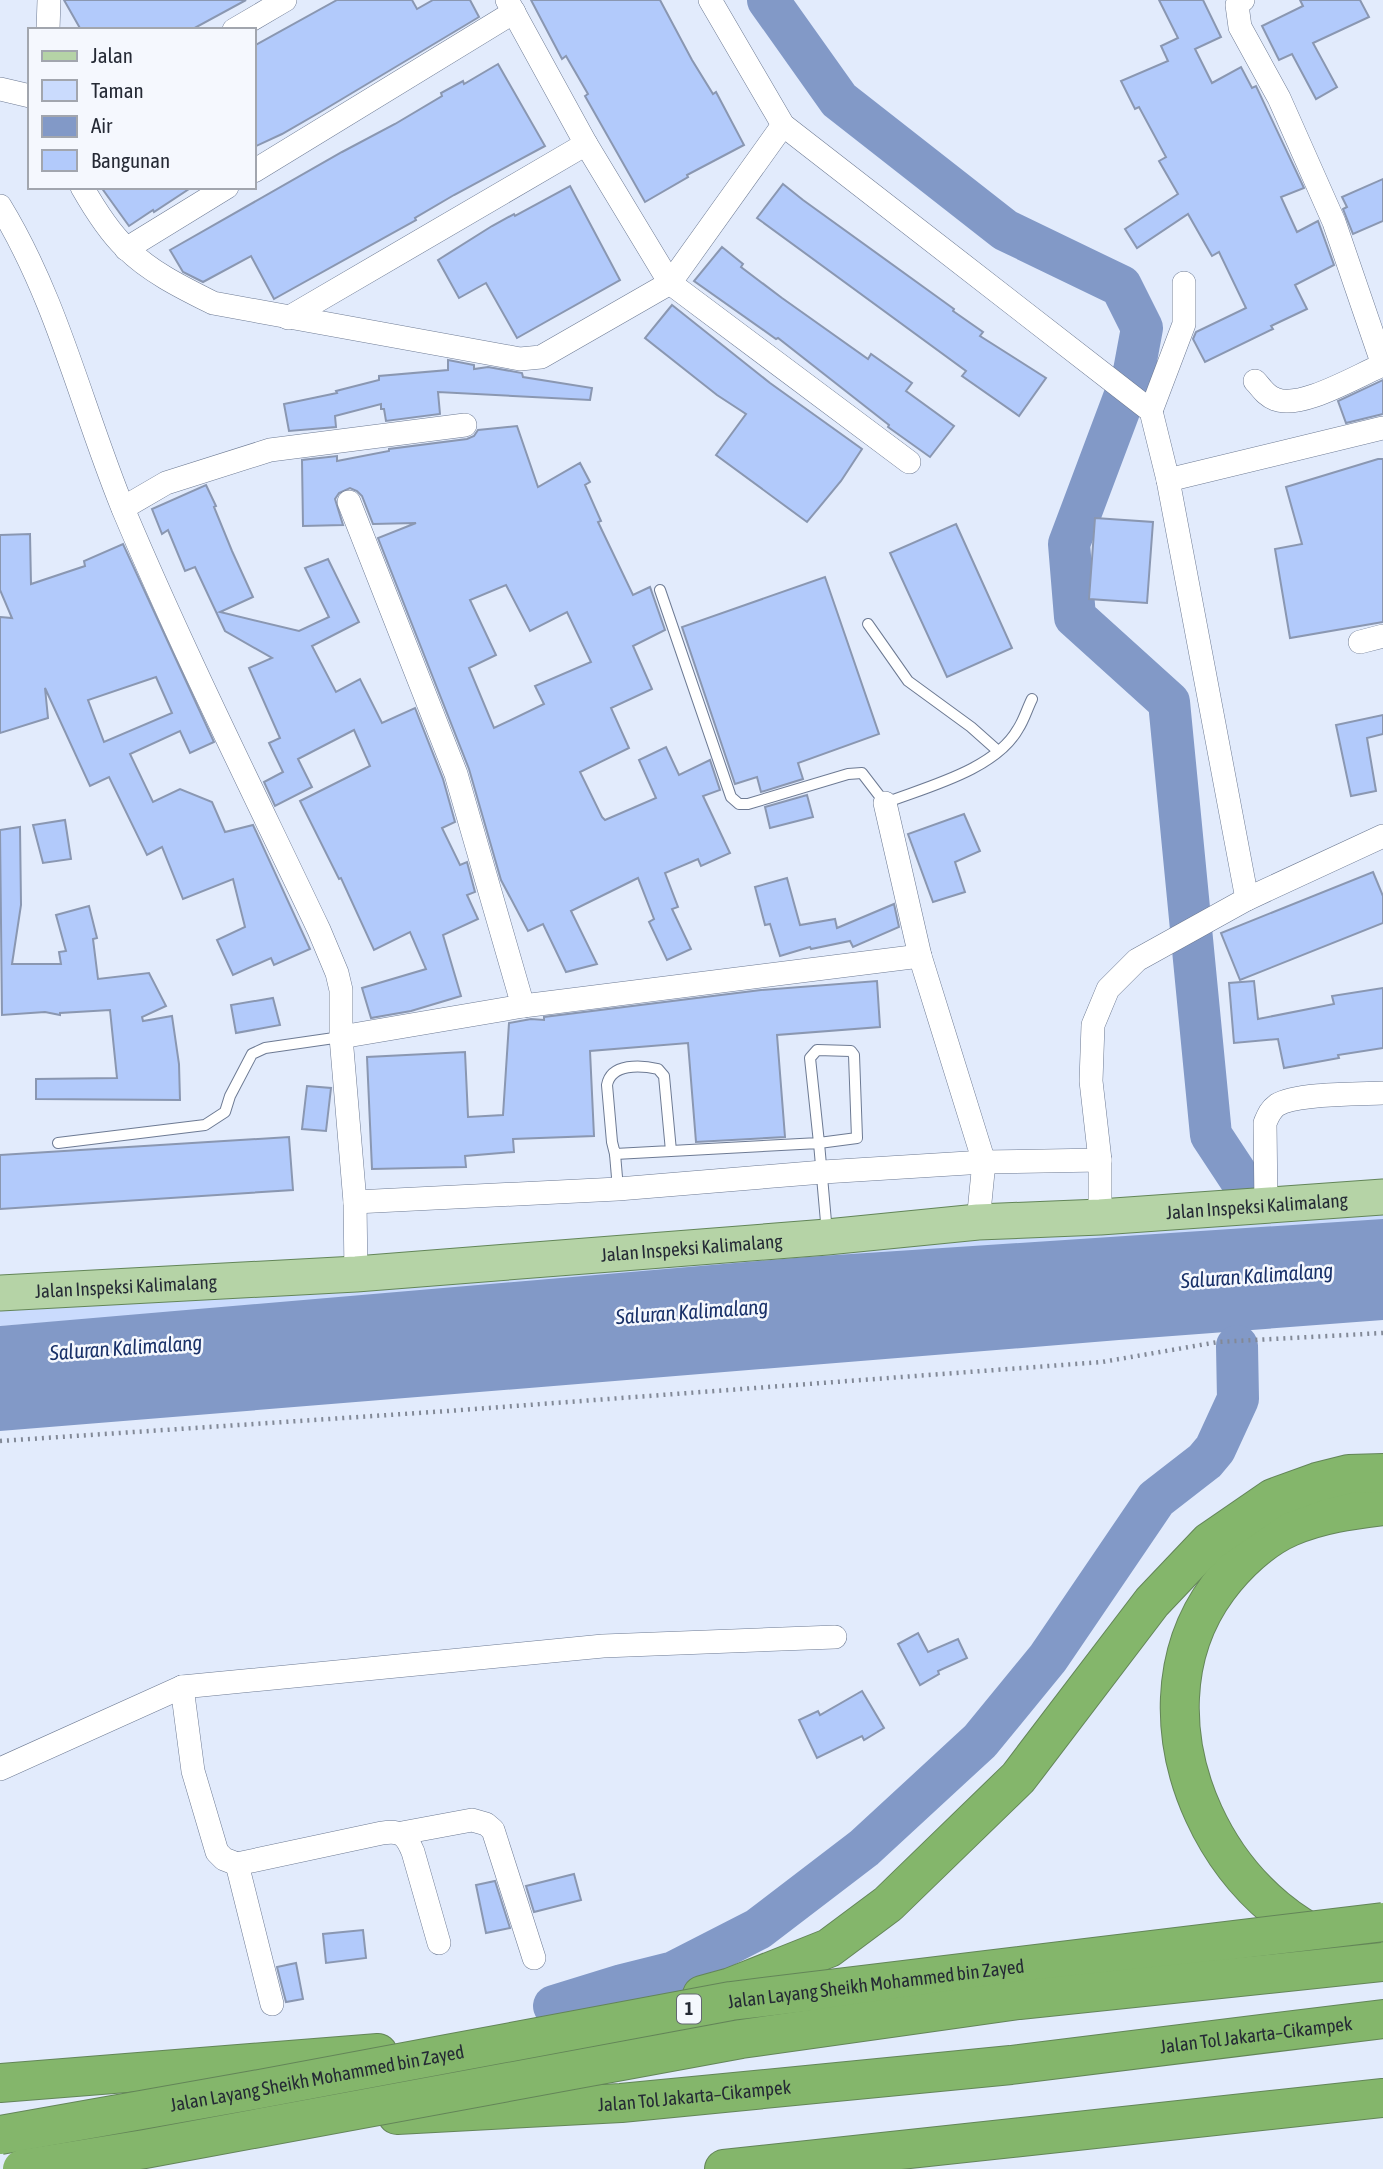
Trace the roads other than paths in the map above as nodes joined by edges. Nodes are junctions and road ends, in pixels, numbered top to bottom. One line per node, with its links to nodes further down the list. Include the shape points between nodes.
1 (49, 0): 6 (street)
2 (285, 0): 7 (street)
3 (710, 0): 10 (street)
4 (1243, 0): 20 (street, via 1237,5 1240,27 1279,98 1334,222)
5 (510, 6): 11 (street); 12 (street)
6 (48, 28)
7 (237, 28)
8 (0, 89): 9 (street)
9 (28, 96)
10 (783, 125): 18 (street); 22 (street)
11 (586, 144): 18 (street); 19 (street)
12 (256, 170)
13 (83, 189): 16 (street)
14 (224, 189): 16 (street)
15 (0, 206): 28 (street, via 43,287)
16 (126, 249): 19 (street, via 172,282 213,303)
17 (1184, 283): 22 (street, via 1184,324)
18 (670, 284): 19 (street, via 541,357 520,359); 25 (street)
19 (288, 318)
20 (1383, 365): 21 (street, via 1299,401 1278,401)
21 (1255, 380)
22 (1146, 407): 26 (street)
23 (465, 425): 28 (street, via 270,450 166,483)
24 (1383, 428): 26 (street)
25 (909, 463)
26 (1168, 480): 37 (street)
27 (349, 502): 39 (street, via 456,774)
28 (123, 508): 40 (street, via 337,973)
29 (660, 590): 35 (lane, via 735,802 748,804 862,773)
30 (868, 624): 34 (lane, via 908,681)
31 (1383, 636): 32 (street)
32 (1360, 642)
33 (1032, 699): 34 (lane, via 1017,731)
34 (998, 751): 35 (lane, via 973,768)
35 (885, 803): 38 (street)
36 (1383, 836): 37 (street)
37 (1247, 899): 46 (street, via 1137,960 1108,989 1093,1025 1091,1082)
38 (920, 956): 39 (street); 47 (street)
39 (523, 1006): 40 (street)
40 (341, 1037): 42 (lane, via 252,1054 225,1112 205,1125); 51 (street)
41 (1383, 1093): 52 (street, via 1295,1098 1269,1112 1265,1123)
42 (58, 1143)
43 (819, 1143): 43 (lane, via 858,1136 854,1055 848,1049 817,1050 810,1058); 44 (lane); 48 (lane)
44 (671, 1151): 45 (lane); 45 (lane, via 664,1076 649,1067 622,1069 609,1076)
45 (615, 1154): 49 (lane)
46 (1100, 1160): 47 (street); 53 (street)
47 (984, 1162): 48 (street); 54 (street)
48 (823, 1172): 49 (street); 55 (lane)
49 (618, 1189): 51 (street)
50 (1383, 1196): 52 (main road, Jalan Inspeksi Kalimalang)
51 (355, 1202): 56 (street)
52 (1266, 1206): 53 (main road, Jalan Inspeksi Kalimalang)
53 (1100, 1217): 54 (main road, Jalan Inspeksi Kalimalang)
54 (978, 1222): 55 (main road, Jalan Inspeksi Kalimalang)
55 (827, 1237): 56 (main road, Jalan Inspeksi Kalimalang)
56 (355, 1274): 57 (main road, Jalan Inspeksi Kalimalang)
57 (0, 1293)
58 (1383, 1473): 71 (highway, via 1349,1474 1273,1499 1209,1542 1152,1602 1018,1778 888,1904 830,1948 731,1987 519,2038)
59 (1383, 1506): 68 (highway, via 1337,1512 1289,1527 1230,1571 1205,1606 1187,1650 1178,1697 1183,1755 1198,1800 1219,1844 1246,1882 1302,1928)
60 (835, 1637): 61 (street, via 603,1646)
61 (182, 1687): 62 (street); 64 (street, via 193,1771 217,1852)
62 (0, 1769)
63 (402, 1833): 64 (street, via 382,1833); 66 (street, via 413,1853); 67 (street, via 472,1820 493,1830)
64 (237, 1864): 69 (street)
65 (1383, 1922): 73 (highway, Jalan Layang Sheikh Mohammed bin Zayed / 1, bridge, via 731,2001)
66 (439, 1943)
67 (534, 1958)
68 (1383, 1959): 74 (highway, Jalan Layang Sheikh Mohammed bin Zayed / 1, bridge, via 1019,2000 741,2039)
69 (272, 2004)
70 (1383, 2020): 73 (highway, Jalan Tol Jakarta–Cikampek / 1, via 1011,2065 621,2103)
71 (0, 2083)
72 (1383, 2098): 75 (highway)
73 (0, 2136)
74 (22, 2169)
75 (724, 2169)

